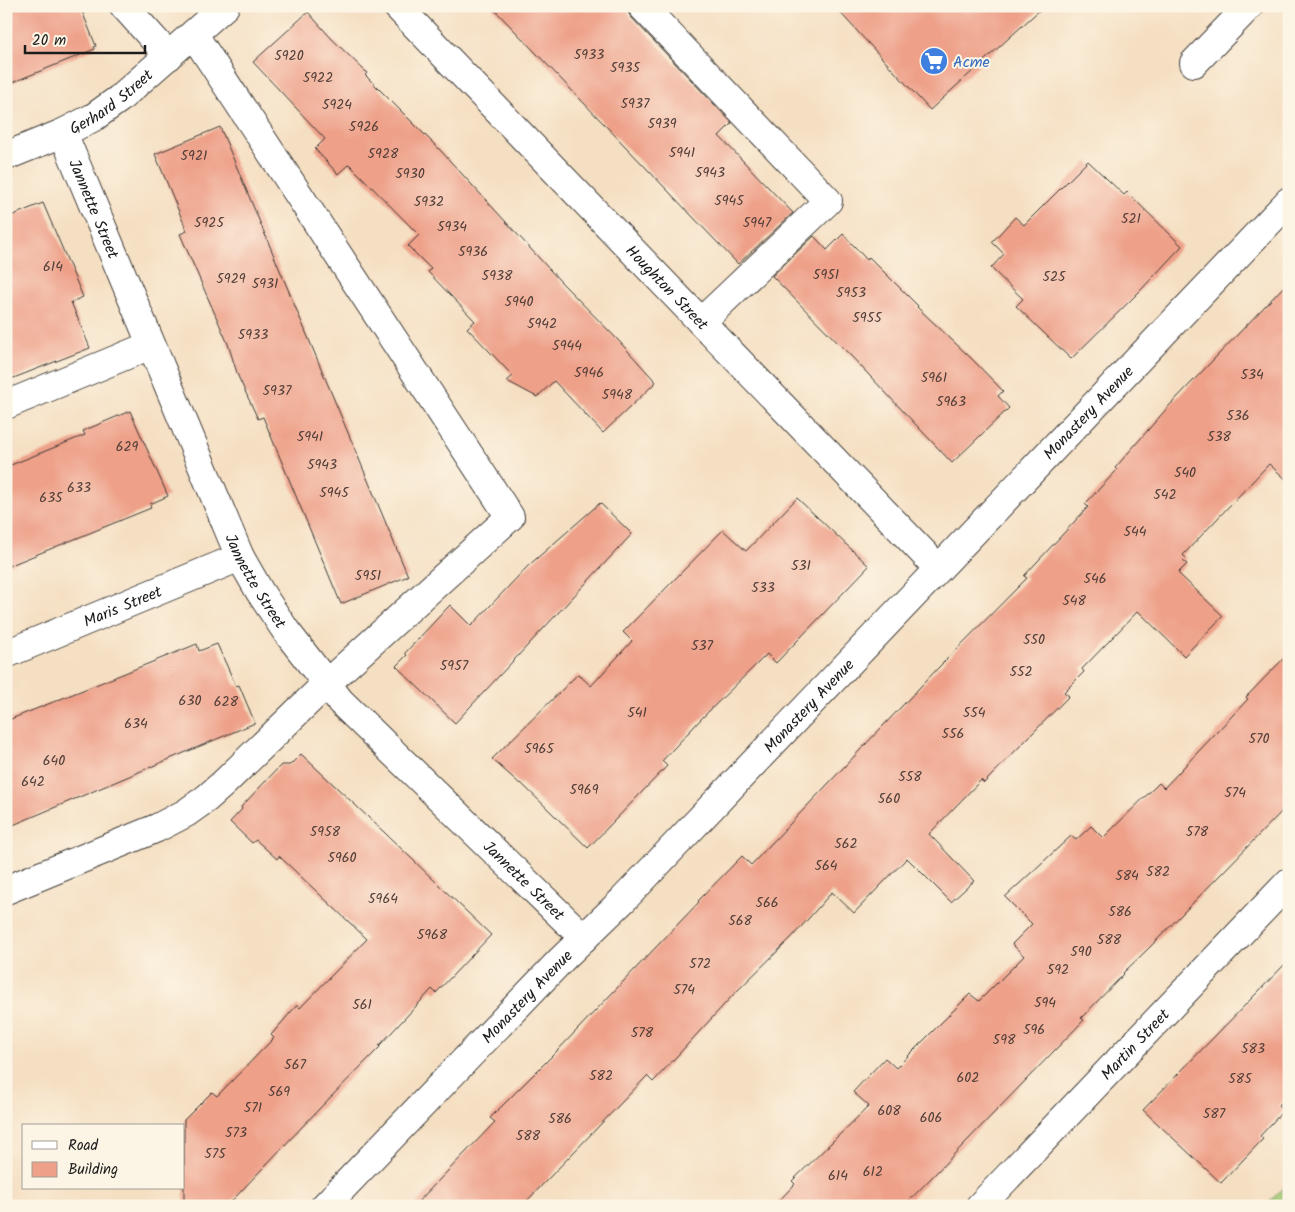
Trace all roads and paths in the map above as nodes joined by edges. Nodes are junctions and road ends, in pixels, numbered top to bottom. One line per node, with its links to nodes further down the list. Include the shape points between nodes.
1 (124, 6): 7 (street)
2 (225, 6): 6 (street, Gerhard Street)
3 (397, 6): 12 (street, Houghton Street)
4 (642, 6): 12 (street, via 828,201)
5 (1249, 6): 8 (street)
6 (194, 34): 7 (street, Gerhard Street); 18 (street, via 510,517)
7 (169, 56): 9 (street, Gerhard Street, via 119,99)
8 (1194, 63)
9 (63, 133): 10 (street, Gerhard Street); 13 (street, Jannette Street)
10 (6, 156)
11 (1289, 201): 16 (street, Monastery Avenue)
12 (701, 322): 16 (street, Houghton Street)
13 (151, 345): 14 (street); 15 (street, Jannette Street)
14 (6, 405)
15 (240, 557): 17 (street, Maris Street); 18 (street, Jannette Street, via 286,631)
16 (938, 568): 21 (street, Monastery Avenue)
17 (6, 654)
18 (326, 684): 20 (street, via 225,782 186,813); 21 (street, Jannette Street)
19 (1289, 882): 23 (street, Martin Street)
20 (6, 890)
21 (584, 938): 22 (street, Monastery Avenue)
22 (325, 1206)
23 (980, 1206)

